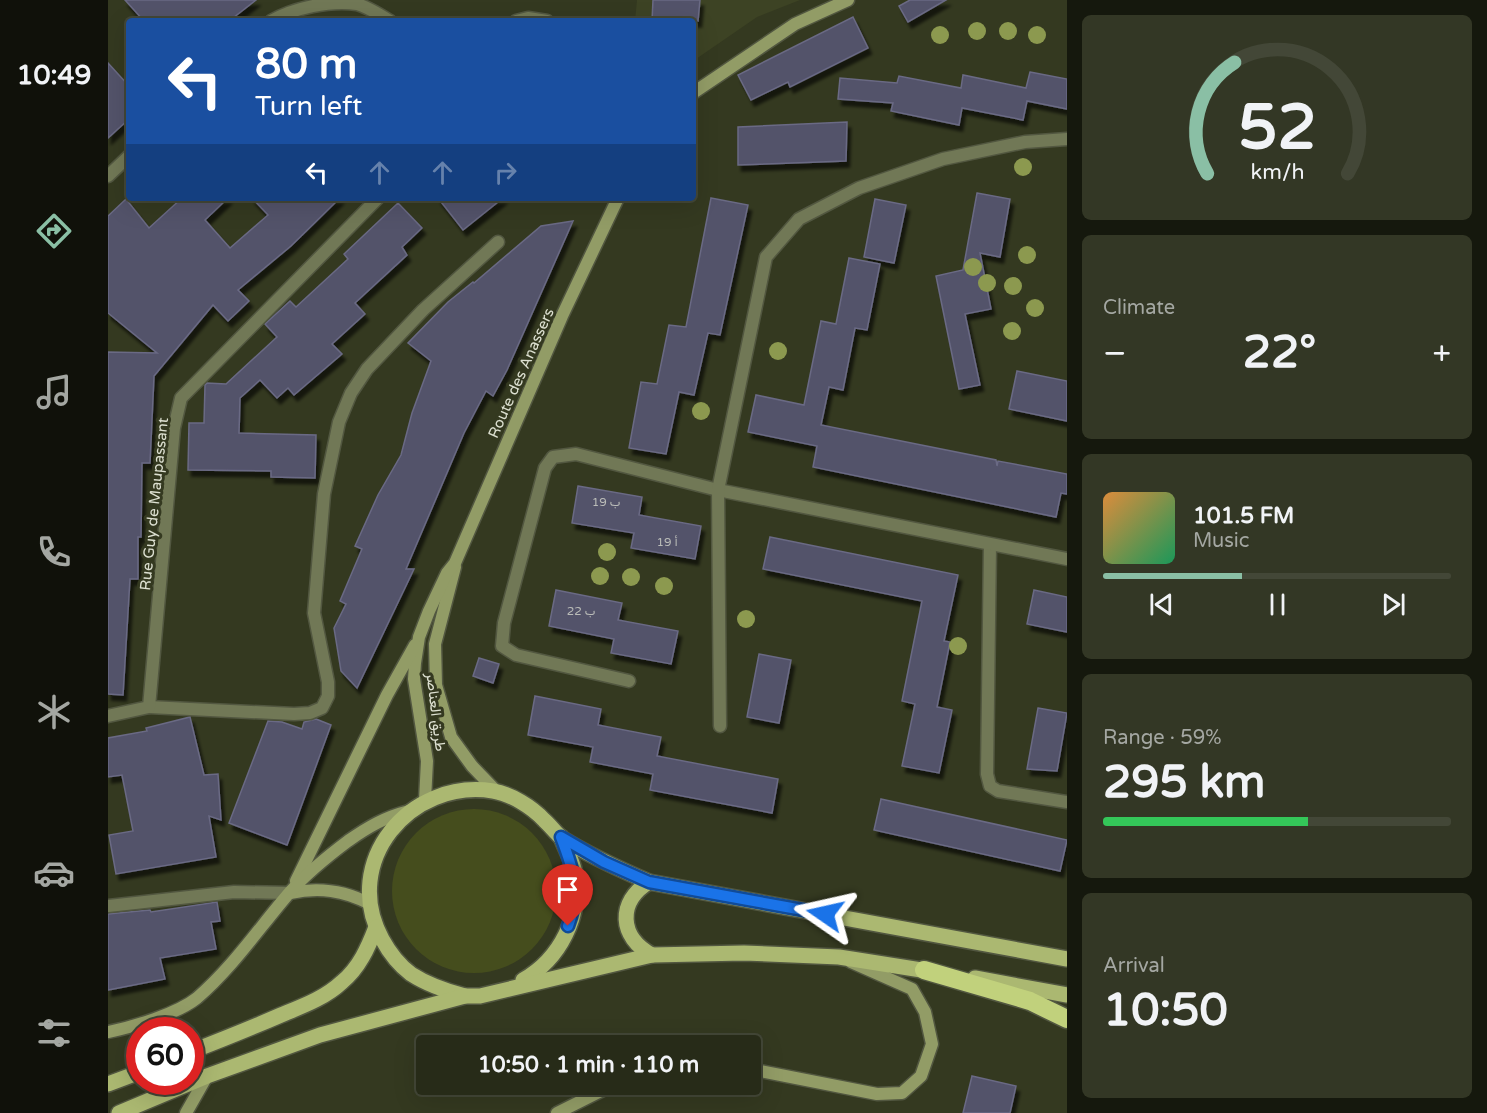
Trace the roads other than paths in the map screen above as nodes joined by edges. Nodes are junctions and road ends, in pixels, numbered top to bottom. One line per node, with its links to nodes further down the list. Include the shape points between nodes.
1 (848, 0): 4 (main road, via 795,24)
2 (277, 18): 3 (street, via 321,3 356,4)
3 (384, 18)
4 (696, 91)
5 (1067, 139): 11 (street, via 1025,141 943,159 859,188 799,219 766,257)
6 (126, 159): 7 (street)
7 (108, 176)
8 (375, 201): 17 (street, Rue Guy de Maupassant, via 181,398 174,428)
9 (617, 201): 14 (main road, Route des Anassers)
10 (498, 242): 17 (street, via 423,310 368,369 351,393 339,422 324,494 314,613 328,682 328,696 322,708 294,714)
11 (718, 490): 12 (street); 16 (street, via 576,454 553,457 545,468 504,623 502,646 516,655); 19 (street)
12 (990, 544): 13 (street); 22 (street, via 990,786 998,791)
13 (1067, 559)
14 (455, 562): 15 (main road, طريق العناصر); 20 (main road, طريق العناصر, via 435,644 436,685 452,737)
15 (419, 637): 21 (main road, طريق العناصر, via 414,679 427,761); 26 (main road)
16 (629, 681)
17 (149, 707): 18 (street)
18 (108, 716)
19 (720, 726)
20 (496, 791): 21 (main road, via 456,791); 24 (main road, via 521,802)
21 (425, 800): 23 (main road)
22 (1067, 802)
23 (409, 811): 26 (main road, via 371,825 319,864); 27 (main road, via 378,852 370,878)
24 (561, 837): 25 (main road); 34 (main road, via 575,872 575,909 562,944 538,971)
25 (649, 882): 30 (main road, via 632,897 626,919 634,941); 32 (main road)
26 (290, 893): 27 (main road, via 338,891); 28 (street, via 234,892); 38 (main road, via 226,970 195,999 155,1019)
27 (370, 904): 29 (main road)
28 (108, 906)
29 (376, 927): 36 (main road, via 390,952 410,973 435,987); 39 (main road, via 358,965 327,994)
30 (652, 955): 31 (main road); 34 (main road)
31 (839, 957): 33 (main road); 40 (main road, via 912,989 925,1012 932,1044 921,1076 902,1093 877,1094)
32 (1067, 958)
33 (924, 970): 35 (main road); 37 (highway, via 1030,1001)
34 (510, 987): 36 (main road)
35 (1067, 995)
36 (465, 996): 41 (main road, via 320,1035)
37 (1067, 1019)
38 (108, 1032)
39 (204, 1046)
40 (761, 1072)
41 (207, 1076): 45 (main road); 46 (main road)
42 (126, 1077): 43 (main road)
43 (108, 1084)
44 (593, 1095): 47 (main road)
45 (119, 1113)
46 (186, 1113)
47 (557, 1113)

